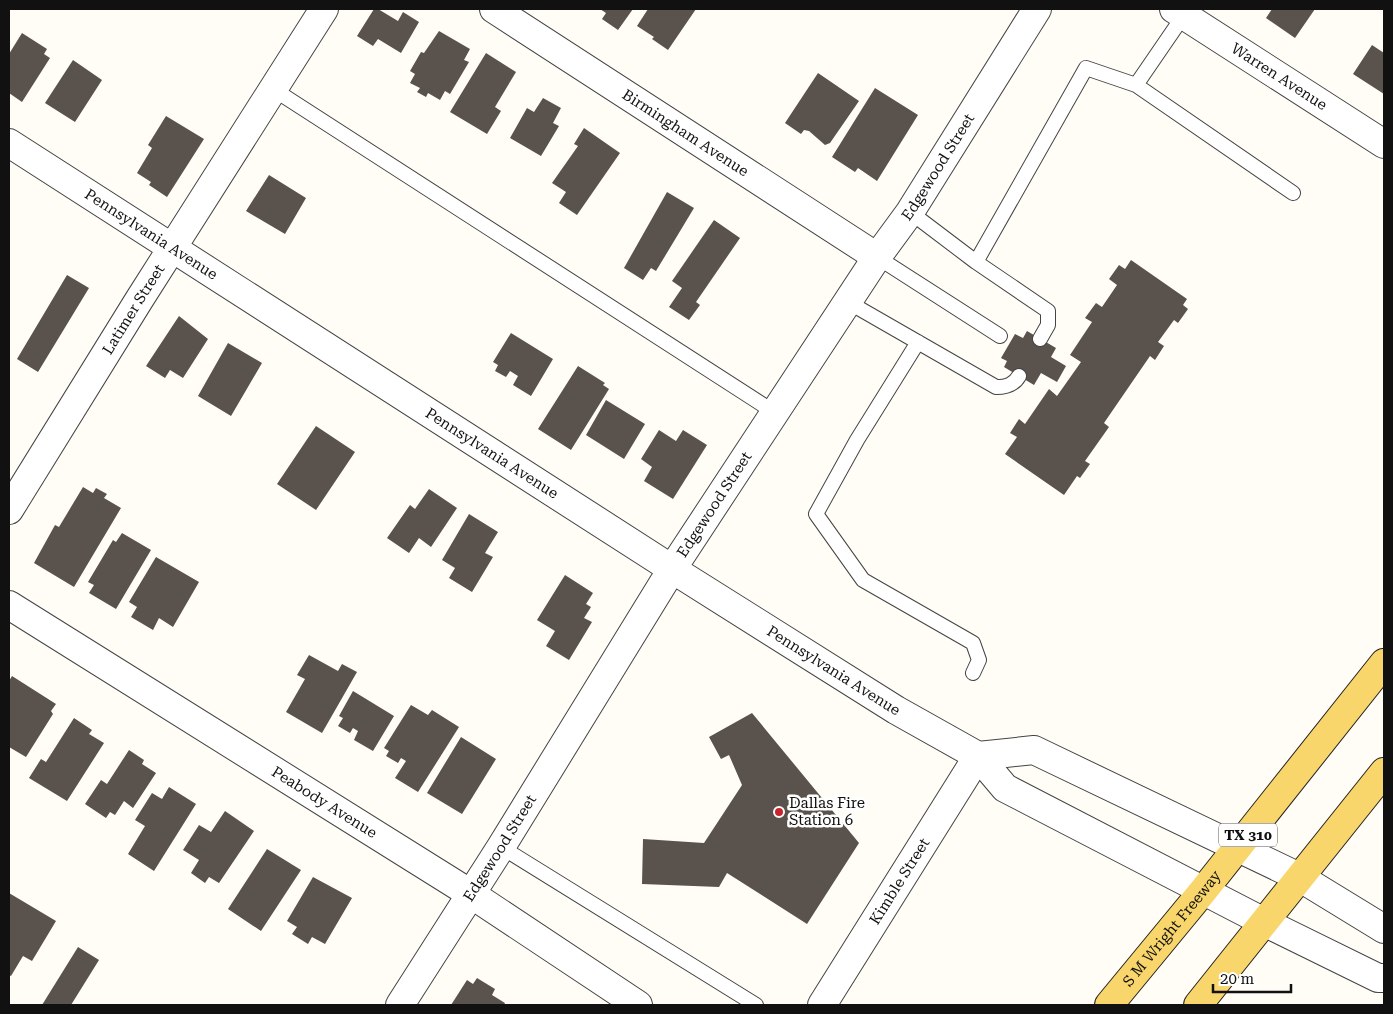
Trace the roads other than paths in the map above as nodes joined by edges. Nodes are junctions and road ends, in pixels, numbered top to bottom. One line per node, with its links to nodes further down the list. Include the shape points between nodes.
1 (324, 9): 6 (street, Latimer Street)
2 (494, 9): 12 (street, Birmingham Avenue)
3 (1036, 9): 10 (street, Edgewood Street)
4 (1192, 15): 5 (lane); 8 (street, Warren Avenue)
5 (1136, 85): 9 (lane); 13 (lane, via 1086,68)
6 (273, 89): 11 (street, Latimer Street); 19 (lane)
7 (9, 143): 11 (street, Pennsylvania Avenue)
8 (1384, 144)
9 (1294, 193)
10 (910, 212): 12 (street, Edgewood Street); 13 (lane)
11 (173, 248): 20 (street, Latimer Street); 21 (street, Pennsylvania Avenue)
12 (876, 257): 14 (street, Edgewood Street); 15 (lane)
13 (976, 262): 16 (lane, via 1048,311 1048,325)
14 (848, 302): 17 (lane); 19 (street, Edgewood Street)
15 (1000, 336)
16 (1040, 339)
17 (918, 342): 18 (lane, via 996,387 1006,387 1016,382); 24 (lane, via 816,514 863,580 973,643 979,660)
18 (1019, 376)
19 (774, 412): 21 (street, Edgewood Street)
20 (9, 510)
21 (672, 569): 25 (street, Pennsylvania Avenue, via 896,710); 27 (street, Edgewood Street)
22 (9, 605): 31 (street, Peabody Avenue)
23 (1384, 663): 28 (main road, S M Wright Freeway / TX 310)
24 (973, 673)
25 (978, 756): 28 (street, via 1034,750); 30 (street, Pennsylvania Avenue, via 1005,788); 38 (street, Kimble Street)
26 (1384, 772): 29 (main road)
27 (501, 847): 31 (street, Edgewood Street); 37 (lane)
28 (1238, 847): 29 (street); 30 (main road, S M Wright Freeway / TX 310)
29 (1299, 877): 32 (main road); 33 (street)
30 (1203, 890): 32 (street, Pennsylvania Avenue); 39 (main road, S M Wright Freeway / TX 310)
31 (471, 894): 35 (street, Edgewood Street); 36 (street, Peabody Avenue)
32 (1264, 922): 34 (street, Pennsylvania Avenue, via 1378,978); 40 (main road)
33 (1384, 929)
34 (1384, 978)
35 (400, 1005)
36 (638, 1005)
37 (756, 1005)
38 (822, 1005)
39 (1109, 1005)
40 (1198, 1005)

